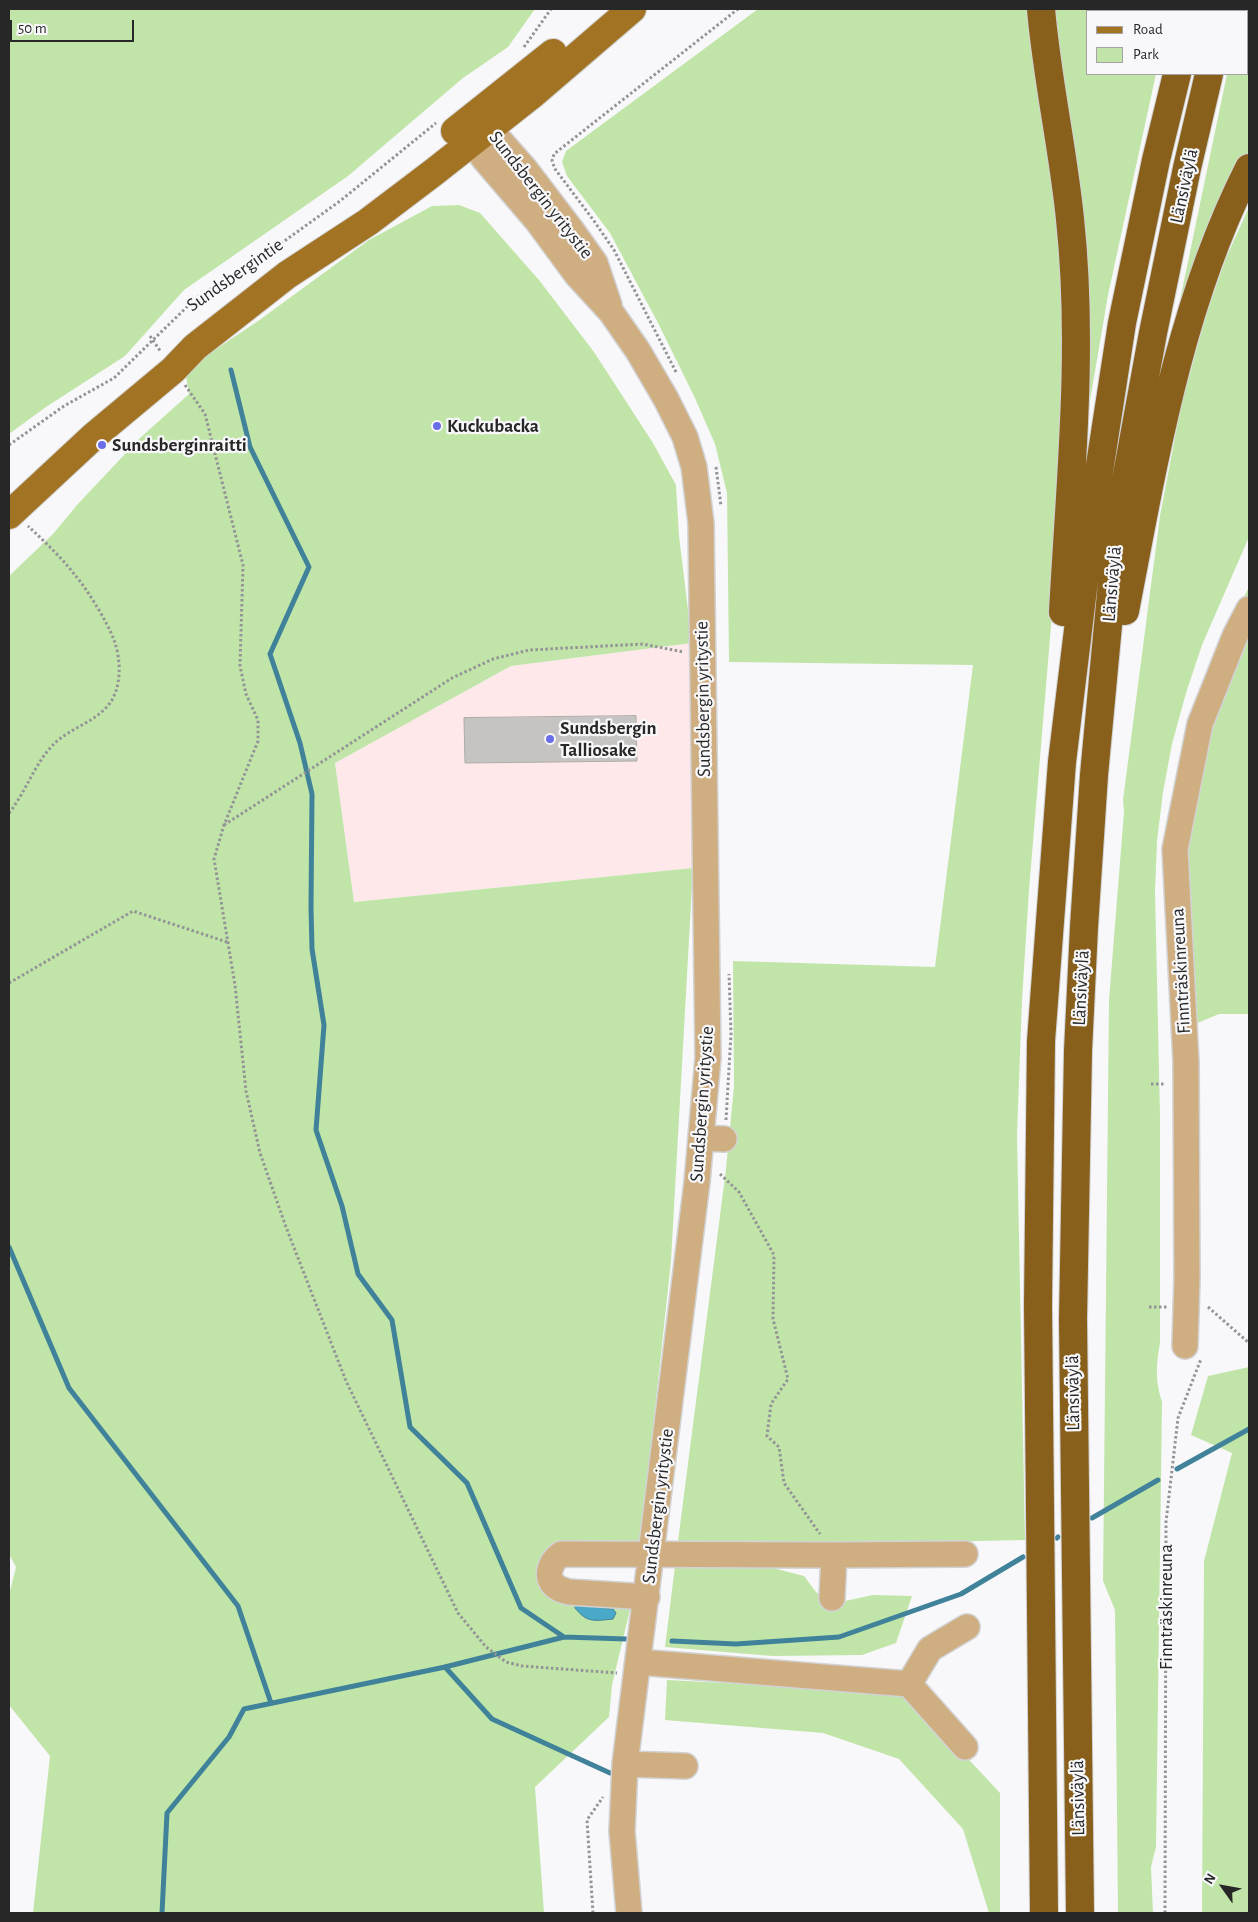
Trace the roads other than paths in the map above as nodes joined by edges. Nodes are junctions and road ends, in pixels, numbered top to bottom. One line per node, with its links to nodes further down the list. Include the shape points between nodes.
1 (613, 9): 6 (main road, Sundsbergintie, via 597,18)
2 (632, 9): 6 (main road, Sundsbergintie, via 533,94)
3 (1041, 9): 10 (highway, via 1070,220 1077,369 1061,643)
4 (1177, 75): 10 (highway, Länsiväylä, via 1122,323 1091,523)
5 (1210, 75): 11 (highway, Länsiväylä, via 1153,333 1117,529)
6 (478, 129): 8 (main road, Sundsbergintie, via 368,222 287,275 195,347 173,370); 14 (street, Sundsbergin yritystie, via 485,160 538,222 577,275 611,312 638,351 685,437 699,495 712,1138 696,1192)
7 (1249, 168): 11 (highway, via 1215,245 1176,366)
8 (10, 508)
9 (1249, 609): 12 (street, Finnträskinreuna, via 1200,724 1175,849 1186,1062 1188,1277)
10 (1062, 762): 25 (highway, Länsiväylä, via 1041,1041 1038,1305)
11 (1094, 775): 26 (highway, Länsiväylä, via 1078,1051 1073,1319)
12 (1194, 1351)
13 (965, 1554): 15 (street)
14 (652, 1555): 15 (street); 16 (street, Sundsbergin yritystie); 16 (street, via 561,1554 554,1560 549,1575 558,1588 569,1592)
15 (834, 1556): 17 (street)
16 (647, 1596): 19 (street, Sundsbergin yritystie)
17 (832, 1598)
18 (967, 1627): 20 (street, via 930,1650)
19 (638, 1668): 20 (street); 22 (street, Sundsbergin yritystie)
20 (909, 1684): 21 (street)
21 (965, 1747)
22 (625, 1764): 23 (street); 24 (street, Sundsbergin yritystie, via 622,1831)
23 (686, 1766)
24 (629, 1913)
25 (1044, 1913)
26 (1080, 1913)

